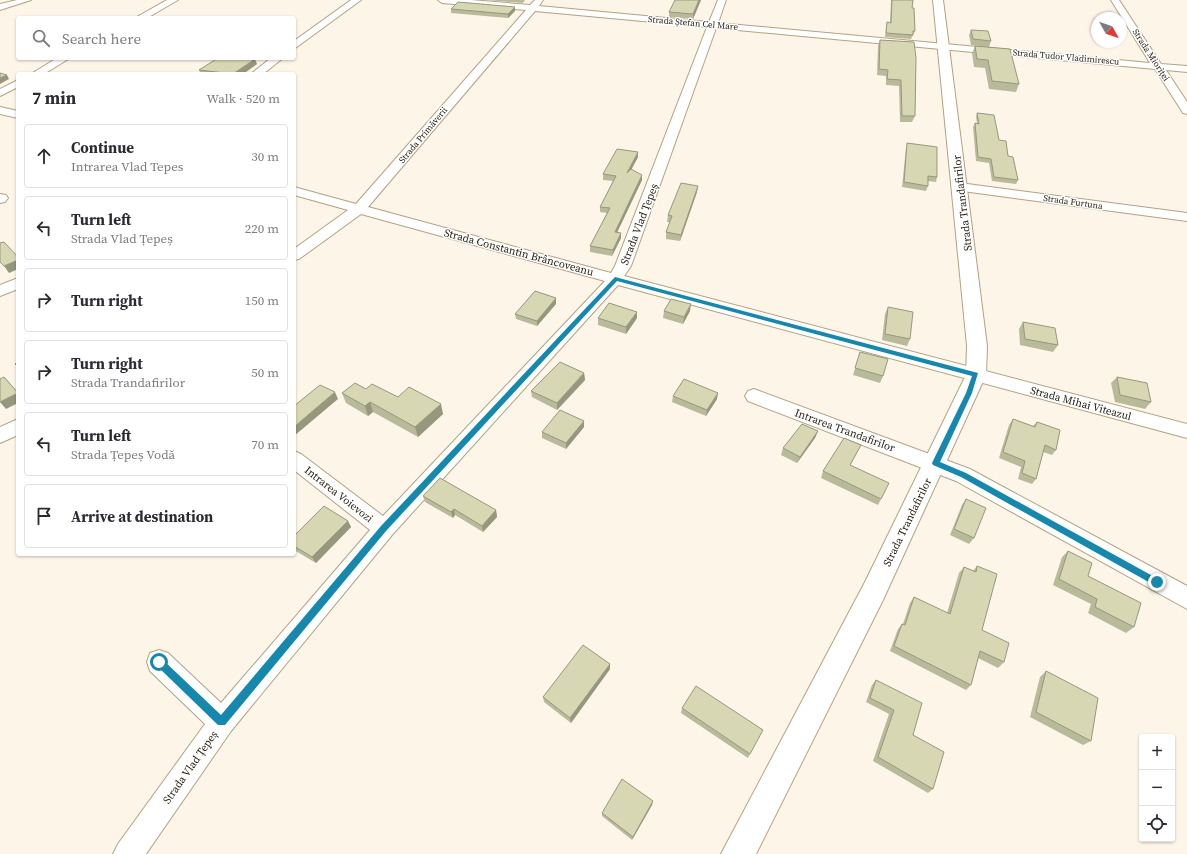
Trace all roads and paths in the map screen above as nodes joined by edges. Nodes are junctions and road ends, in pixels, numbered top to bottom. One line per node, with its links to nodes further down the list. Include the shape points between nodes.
1 (27, 0): 9 (street)
2 (174, 0): 10 (street)
3 (357, 0): 12 (street)
4 (442, 0): 8 (street, Strada Ștefan Cel Mare)
5 (722, 0): 11 (street, Strada Vlad Țepeș)
6 (938, 0): 13 (main road, Strada Trandafirilor)
7 (1115, 0): 16 (street, Strada Mioriței)
8 (536, 4): 11 (street, Strada Ștefan Cel Mare); 27 (street, Strada Primăverii)
9 (0, 7)
10 (144, 16)
11 (713, 25): 13 (street, Strada Ștefan Cel Mare); 30 (street, Strada Vlad Țepeș, via 624,266)
12 (296, 45)
13 (944, 46): 16 (street, Strada Tudor Vladimirescu); 25 (main road, Strada Trandafirilor)
14 (61, 60): 18 (street)
15 (275, 60): 19 (street)
16 (1159, 66): 17 (street, Strada Tudor Vladimirescu); 23 (street, Strada Mioriței)
17 (1187, 69)
18 (40, 72)
19 (259, 72)
20 (16, 85): 21 (street)
21 (0, 93)
22 (0, 110): 24 (street)
23 (1187, 111)
24 (16, 114)
25 (960, 187): 28 (street, Strada Furtuna); 33 (main road, Strada Trandafirilor, via 978,346)
26 (296, 192): 27 (street, Strada Constantin Brâncoveanu)
27 (359, 209): 29 (street, Strada Primăverii); 30 (street, Strada Constantin Brâncoveanu)
28 (1187, 217)
29 (296, 255)
30 (615, 279): 33 (street, Strada Constantin Brâncoveanu); 40 (street, Strada Vlad Țepeș)
31 (16, 284): 32 (street)
32 (0, 292)
33 (976, 375): 36 (street, Strada Mihai Viteazul); 39 (main road, Strada Trandafirilor)
34 (754, 396): 39 (street, Intrarea Trandafirilor)
35 (16, 427): 37 (street)
36 (1187, 431)
37 (0, 436)
38 (296, 461): 40 (street, Intrarea Voievozi)
39 (936, 463): 41 (street, Intrarea Trandafirilor, via 963,475); 45 (main road, Strada Trandafirilor, via 874,591)
40 (384, 529): 43 (street, Strada Vlad Țepeș)
41 (1187, 598)
42 (159, 662): 43 (street)
43 (222, 722): 44 (street, Strada Vlad Țepeș)
44 (128, 854)
45 (738, 854)

